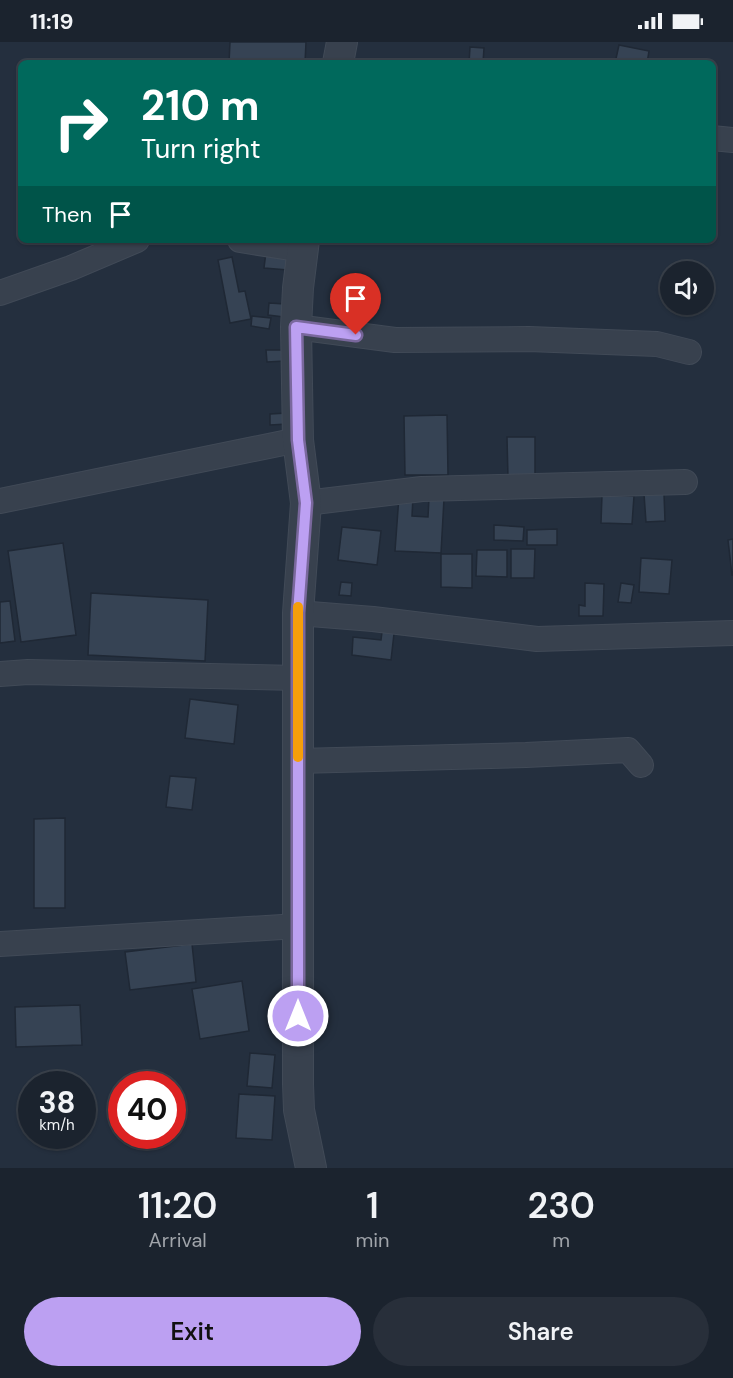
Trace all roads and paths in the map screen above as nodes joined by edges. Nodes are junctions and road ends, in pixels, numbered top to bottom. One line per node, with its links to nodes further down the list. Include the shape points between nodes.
1 (342, 42): 2 (street)
2 (339, 60)
3 (716, 138): 4 (street)
4 (733, 140)
5 (130, 243): 8 (street)
6 (278, 243): 7 (street)
7 (304, 245): 9 (street)
8 (0, 293)
9 (296, 327): 10 (street, via 395,340 541,339 657,344); 11 (street)
10 (689, 352)
11 (298, 440): 13 (street); 14 (street)
12 (685, 483): 14 (street, via 422,489)
13 (0, 501)
14 (306, 503): 15 (street)
15 (298, 613): 16 (street, via 537,639); 18 (street)
16 (733, 633)
17 (0, 674): 18 (street)
18 (298, 678): 19 (street)
19 (298, 761): 20 (street, via 628,750); 21 (street)
20 (641, 765)
21 (298, 927): 22 (street); 23 (street, via 299,1110)
22 (0, 944)
23 (311, 1168)

